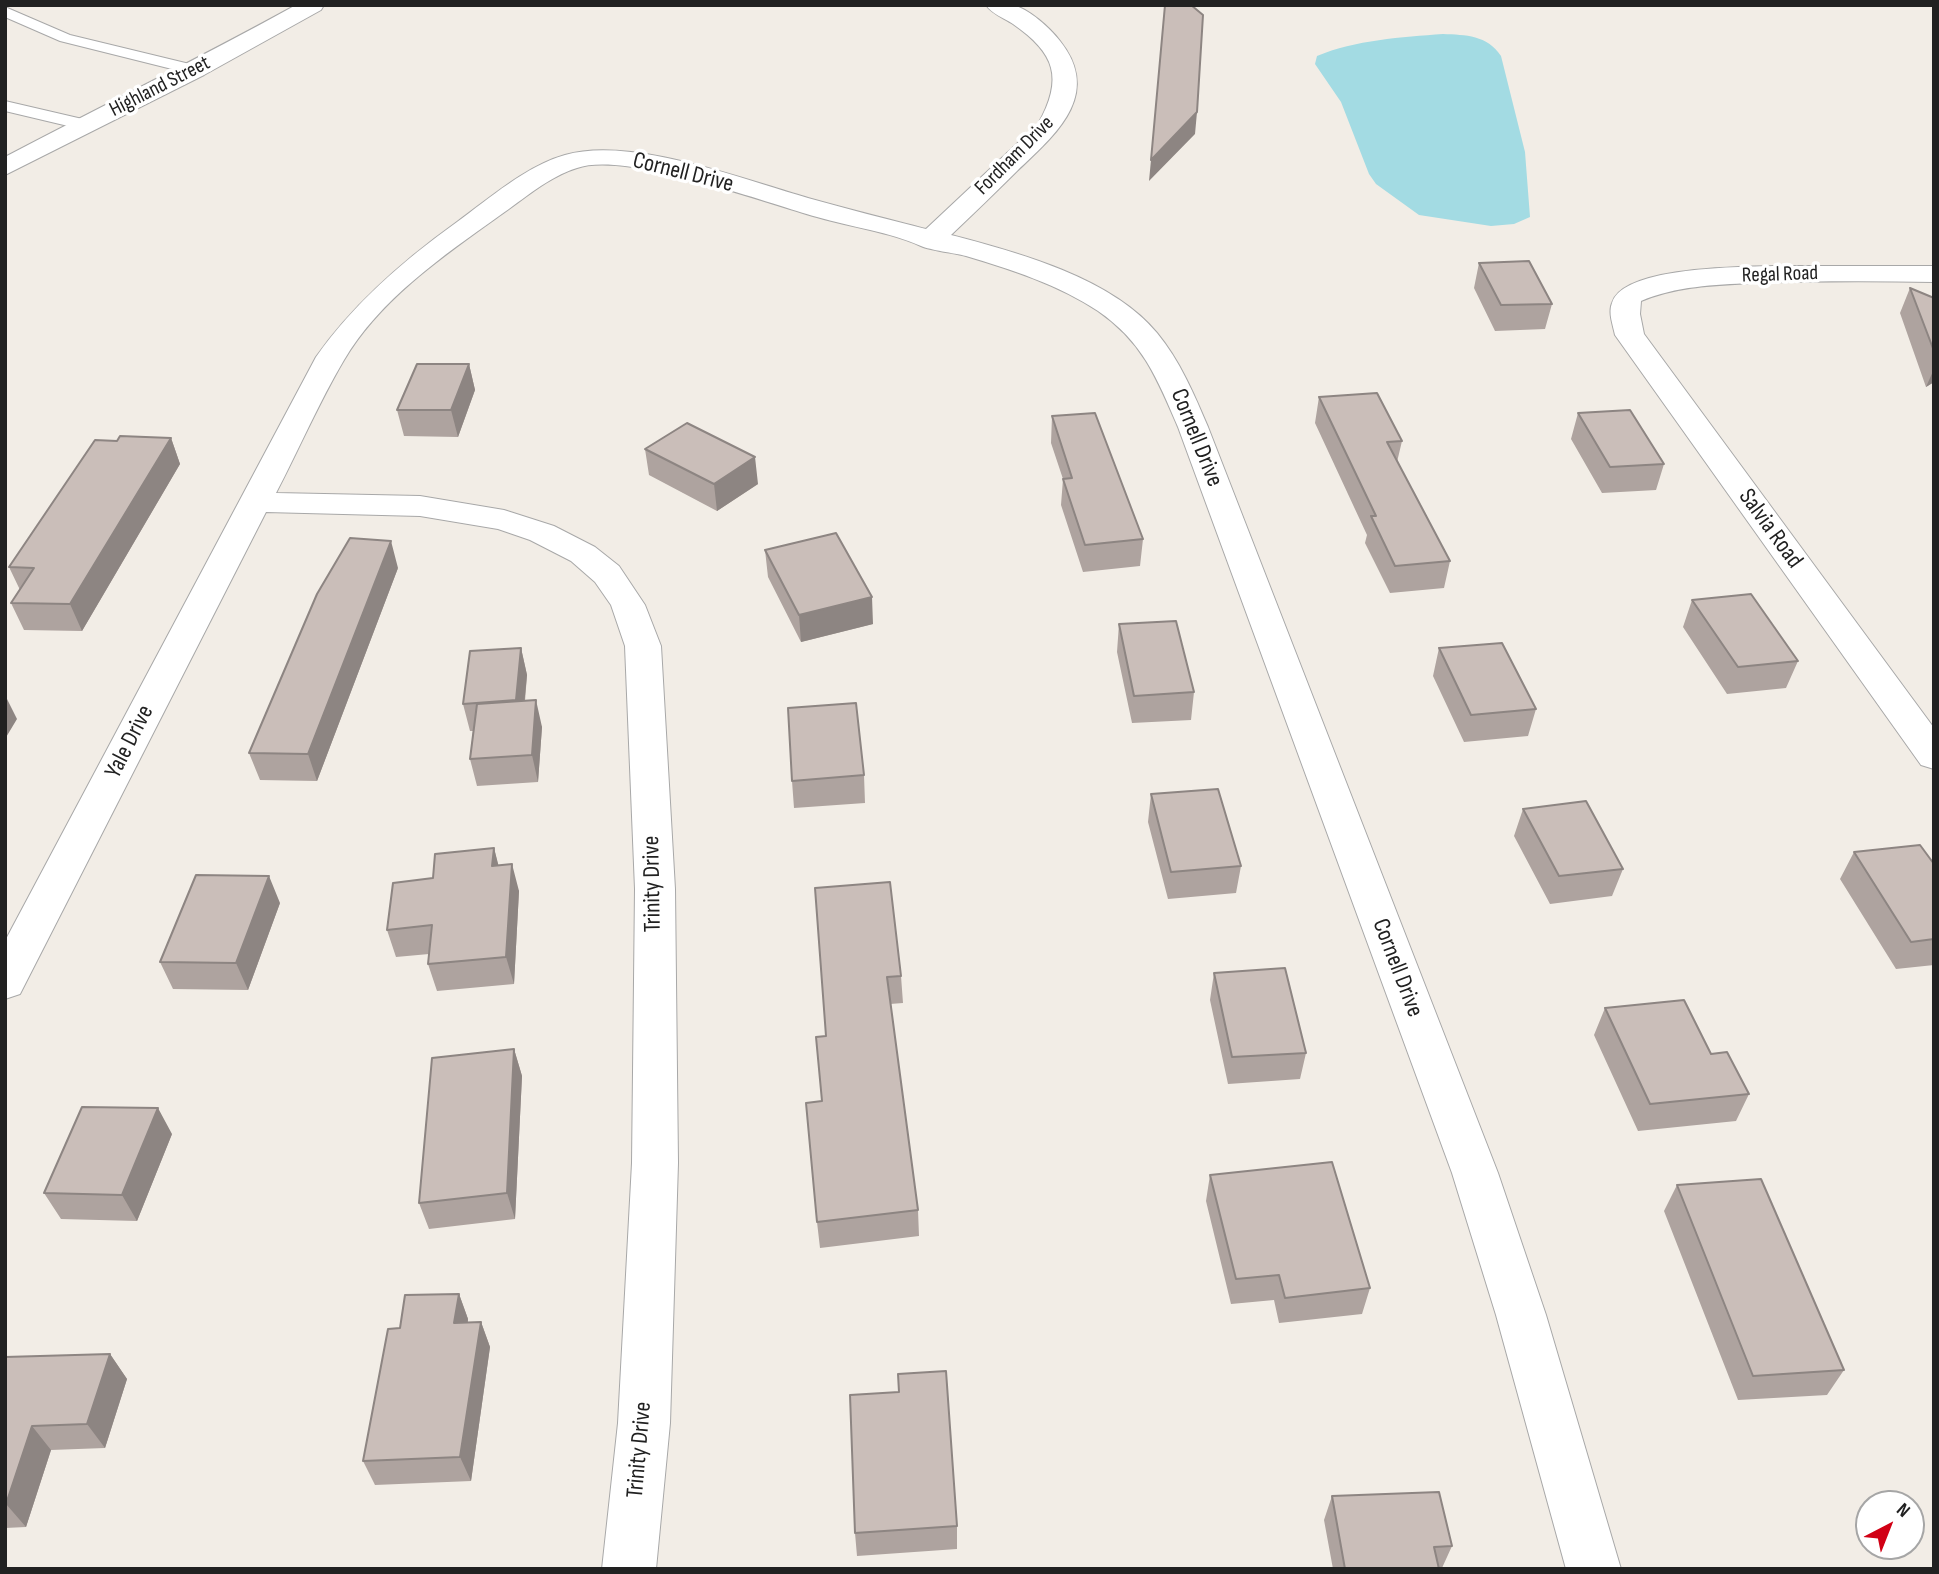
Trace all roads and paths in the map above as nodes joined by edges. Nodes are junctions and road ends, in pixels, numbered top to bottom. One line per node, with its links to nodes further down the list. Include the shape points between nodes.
1 (313, 5): 4 (street, Highland Street)
2 (997, 5): 8 (street, Fordham Drive, via 1025,20 1052,43 1065,66 1065,91 1048,128)
3 (5, 11): 4 (lane, via 65,38)
4 (196, 70): 6 (street, Highland Street)
5 (5, 106): 6 (lane)
6 (85, 125): 7 (street, Highland Street)
7 (5, 167)
8 (930, 240): 11 (street, Cornell Drive, via 641,161 604,156 572,160 530,182 478,219 409,270 368,310 331,357); 15 (street, Cornell Drive, via 1012,262 1088,294 1145,336 1174,382 1475,1173)
9 (1934, 274): 10 (street, Regal Road, via 1710,278 1659,286)
10 (1630, 297): 12 (street, Salvia Road, via 1624,308 1630,335)
11 (256, 502): 13 (street, Yale Drive); 14 (street, Trinity Drive, via 420,506 505,520 542,533 583,554 607,575 628,605 643,646 655,889 655,1163 644,1423)
12 (1934, 756)
13 (5, 982)
14 (629, 1569)
15 (1594, 1569)

